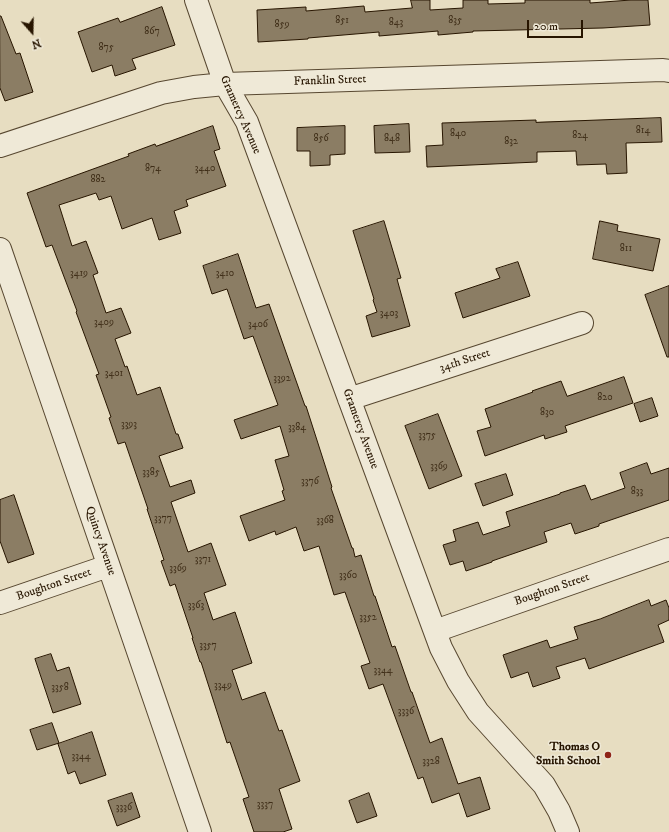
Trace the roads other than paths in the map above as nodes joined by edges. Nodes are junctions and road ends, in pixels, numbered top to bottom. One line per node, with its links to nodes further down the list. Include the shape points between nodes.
1 (196, 0): 3 (street, Gramercy Avenue)
2 (669, 71): 3 (street, Franklin Street)
3 (226, 84): 4 (street, Franklin Street, via 161,93); 7 (street, Gramercy Avenue, via 246,122)
4 (0, 146)
5 (0, 249): 9 (street, Quincy Avenue)
6 (582, 324): 7 (street, 34th Street)
7 (349, 399): 11 (street, Gramercy Avenue)
8 (669, 549): 11 (street, Boughton Street)
9 (108, 566): 10 (street, Boughton Street); 12 (street, Quincy Avenue)
10 (0, 603)
11 (435, 631): 13 (street, Gramercy Avenue, via 458,681 478,712 544,785)
12 (200, 832)
13 (568, 832)

